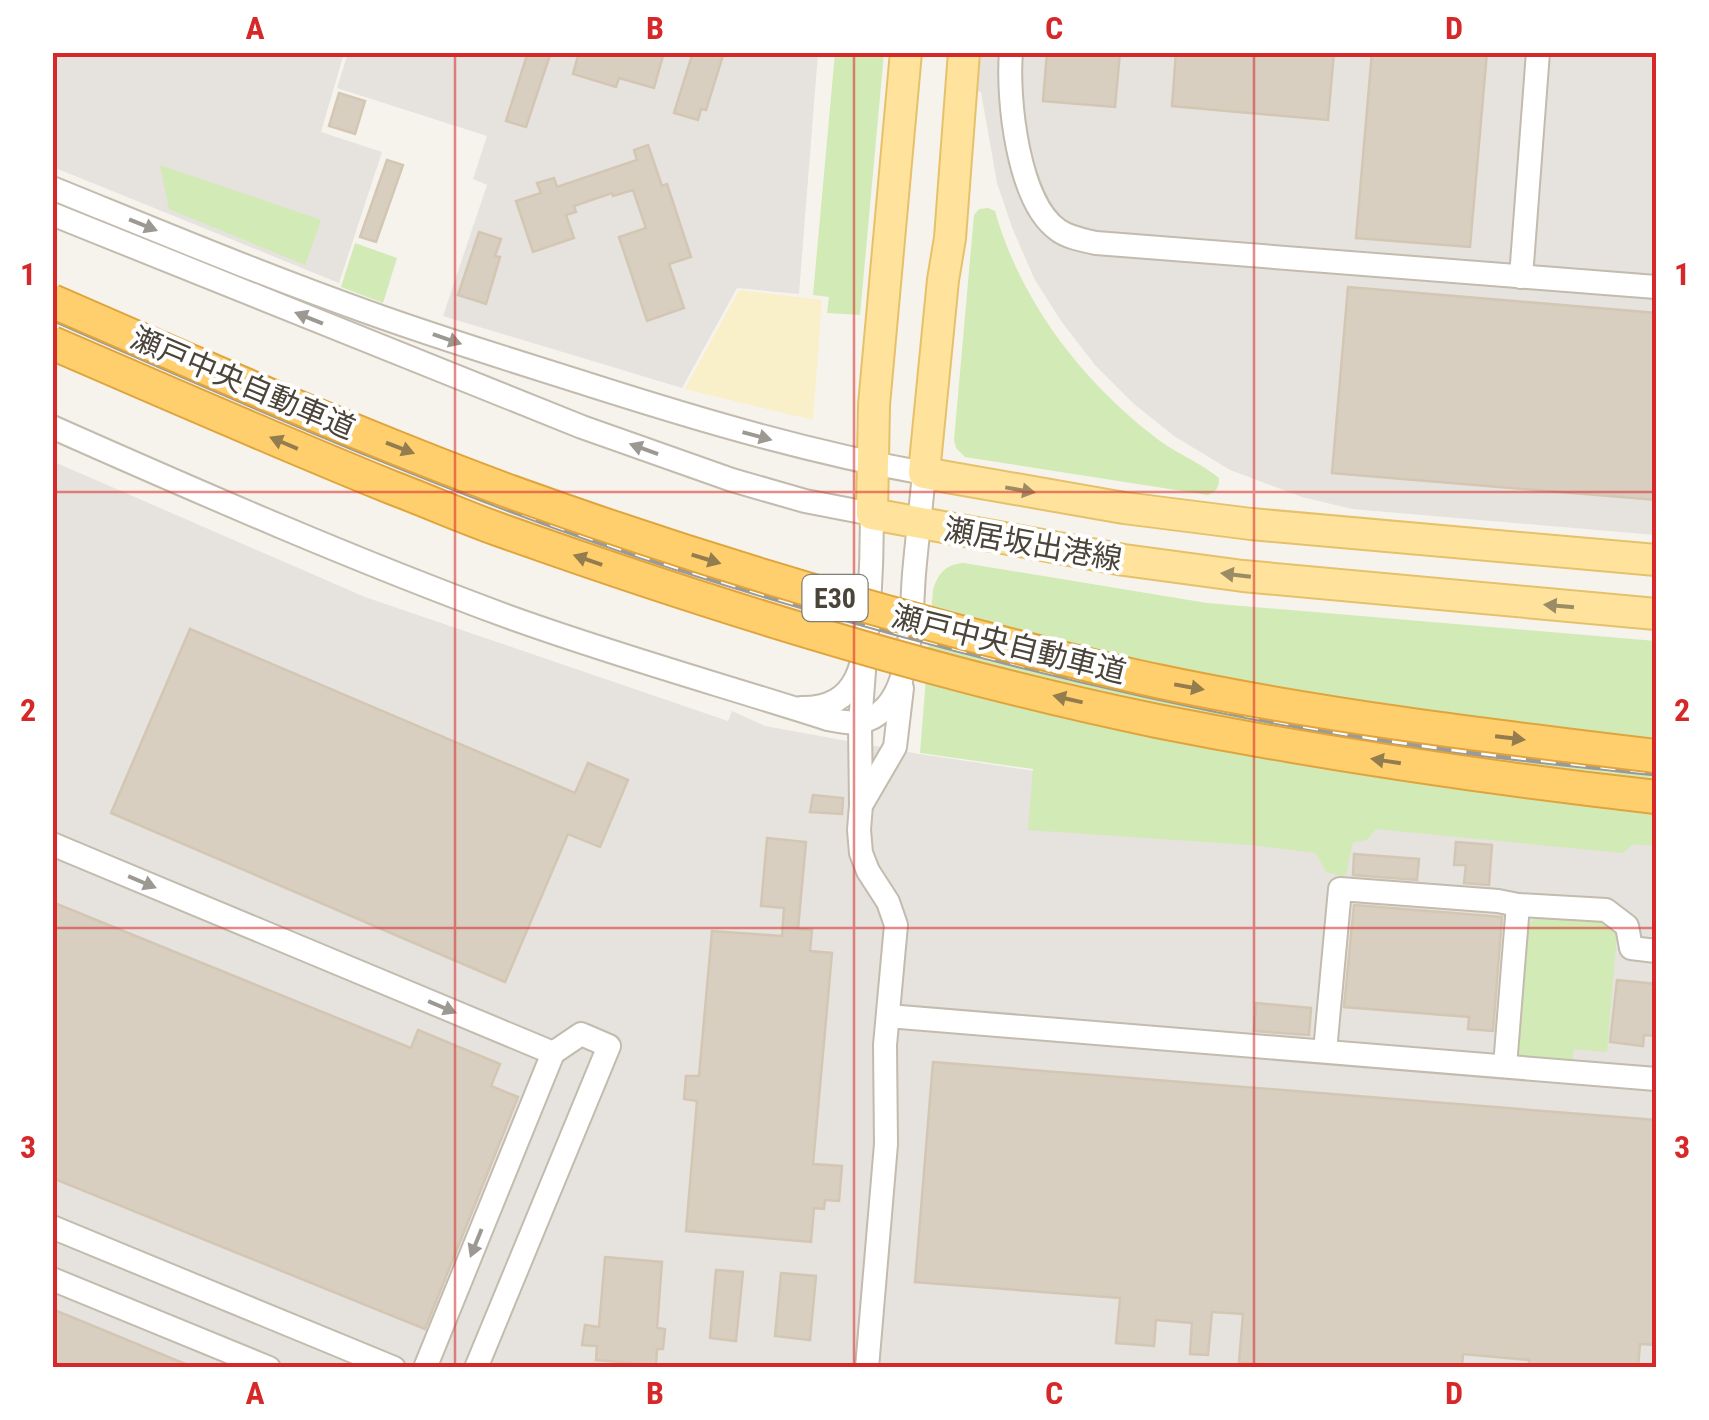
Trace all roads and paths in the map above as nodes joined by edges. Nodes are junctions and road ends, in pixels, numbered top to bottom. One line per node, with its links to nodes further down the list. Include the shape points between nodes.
1 (906, 52): 12 (main road)
2 (964, 52): 13 (main road, 瀬居坂出港線)
3 (1011, 52): 7 (street, via 1010,94 1031,195 1057,230 1073,238)
4 (1538, 52): 7 (street)
5 (52, 188): 12 (street, one-way to 12, via 388,319 747,434)
6 (52, 214): 14 (street, one-way to 6, via 732,480 582,427)
7 (1522, 277): 8 (street)
8 (1656, 288)
9 (52, 301): 22 (highway, 瀬戸中央自動車道 / E30, one-way to 22, bridge, via 509,491 851,603 1156,681 1364,718)
10 (52, 343): 23 (highway, 瀬戸中央自動車道 / E30, one-way to 10, bridge, via 1343,755 1154,720 842,640 498,530)
11 (52, 427): 20 (street, via 371,565 602,649)
12 (873, 464): 13 (street); 14 (main road)
13 (924, 473): 15 (street); 16 (main road, 瀬居坂出港線, one-way to 16, via 1252,524)
14 (872, 514): 15 (main road, 瀬居坂出港線); 19 (street)
15 (919, 524): 17 (main road, 瀬居坂出港線, one-way to 15, via 1243,576); 18 (street)
16 (1656, 560)
17 (1656, 614)
18 (907, 650): 21 (street, via 894,697); 24 (street, via 895,747)
19 (865, 656): 20 (street, via 840,698); 21 (street)
20 (794, 708): 21 (street)
21 (860, 724): 24 (street)
22 (1656, 756)
23 (1656, 797)
24 (862, 805): 28 (street, via 861,853 896,924)
25 (52, 844): 30 (street, one-way to 30)
26 (1518, 905): 27 (street, via 1606,910 1627,926 1631,948); 29 (street, via 1340,889); 31 (street)
27 (1656, 951)
28 (888, 1016): 29 (street); 39 (street, via 886,1144)
29 (1325, 1052): 31 (street)
30 (553, 1053): 37 (street, one-way to 37); 38 (street, via 581,1034 609,1046)
31 (1505, 1066): 32 (street)
32 (1656, 1079)
33 (52, 1227): 36 (street)
34 (52, 1280): 35 (street)
35 (269, 1368)
36 (394, 1368)
37 (425, 1368)
38 (476, 1368)
39 (868, 1368)

